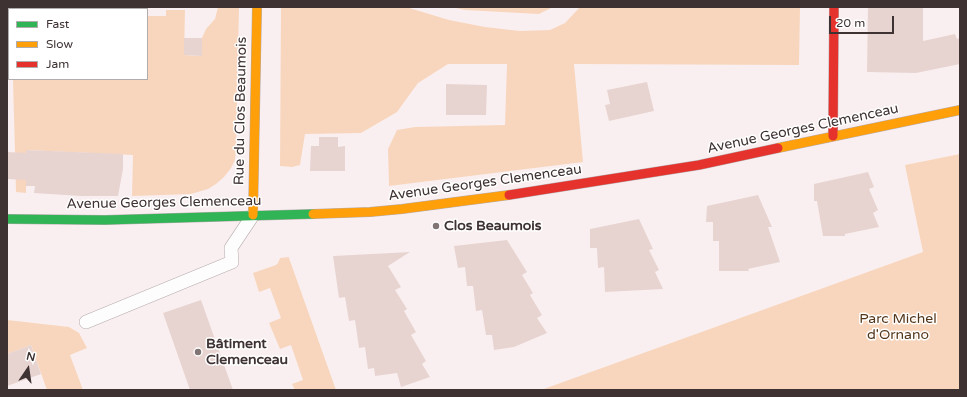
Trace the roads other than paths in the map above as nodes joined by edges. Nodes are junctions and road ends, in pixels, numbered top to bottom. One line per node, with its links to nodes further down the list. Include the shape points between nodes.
1 (257, 7): 5 (main road, Rue du Clos Beaumois)
2 (834, 7): 4 (main road)
3 (960, 110): 4 (main road, Avenue Georges Clemenceau)
4 (833, 136): 5 (main road, Avenue Georges Clemenceau, via 699,165 545,190 376,211)
5 (253, 215): 6 (main road, Avenue Georges Clemenceau, via 98,220); 7 (lane, via 232,248 232,262)
6 (7, 219)
7 (86, 322)

